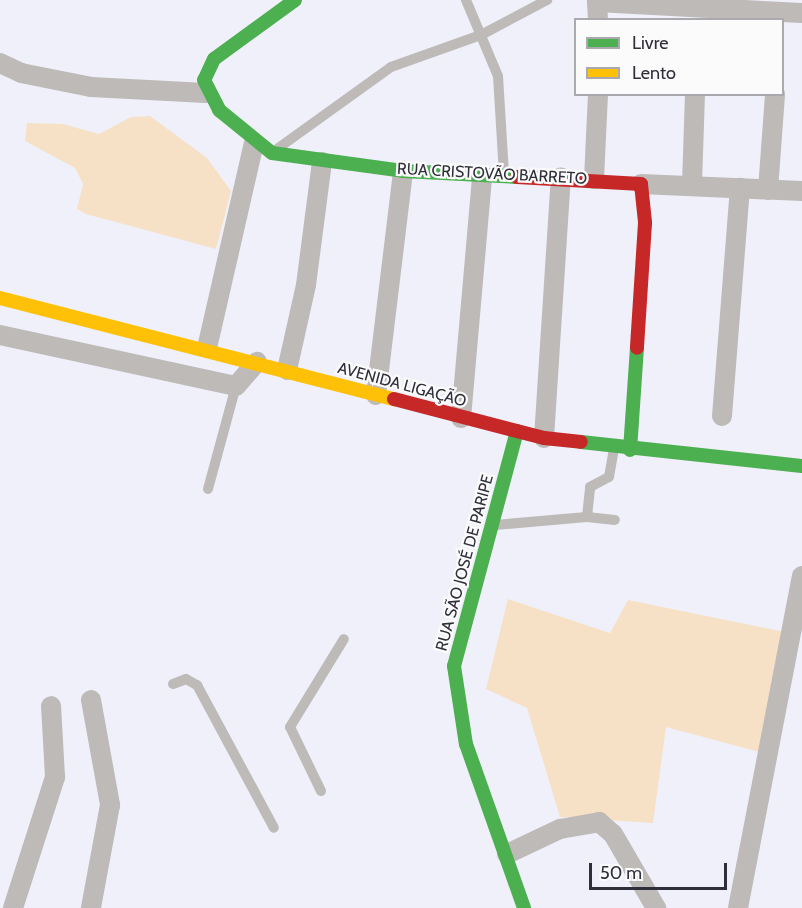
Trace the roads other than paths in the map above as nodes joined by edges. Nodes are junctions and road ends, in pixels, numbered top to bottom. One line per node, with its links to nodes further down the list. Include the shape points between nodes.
1 (295, 0): 10 (main road, via 214,59 204,80)
2 (466, 0): 8 (lane)
3 (548, 0): 8 (lane)
4 (597, 7): 7 (street)
5 (779, 10): 6 (street); 7 (street)
6 (802, 13)
7 (697, 14)
8 (481, 34): 15 (lane, via 391,67); 19 (lane, via 498,76)
9 (0, 63): 10 (street, via 21,73 91,87)
10 (206, 93): 14 (main road, RUA CRISTOVÃO BARRETO)
11 (598, 96): 21 (street)
12 (695, 96): 23 (street)
13 (775, 96): 25 (street)
14 (254, 143): 15 (main road, RUA CRISTOVÃO BARRETO); 29 (street)
15 (272, 153): 16 (main road, RUA CRISTOVÃO BARRETO)
16 (322, 162): 17 (main road, RUA CRISTOVÃO BARRETO); 31 (street, via 306,285)
17 (403, 171): 18 (main road, RUA CRISTOVÃO BARRETO); 33 (street)
18 (482, 176): 19 (main road, RUA CRISTOVÃO BARRETO); 35 (street)
19 (504, 178): 20 (main road, RUA CRISTOVÃO BARRETO)
20 (561, 178): 21 (main road, RUA CRISTOVÃO BARRETO); 37 (street)
21 (594, 178): 22 (main road, RUA CRISTOVÃO BARRETO)
22 (641, 184): 23 (street, RUA CRISTOVÃO BARRETO); 39 (main road, via 645,223)
23 (692, 184): 24 (street, RUA CRISTOVÃO BARRETO)
24 (740, 188): 25 (street, RUA CRISTOVÃO BARRETO); 34 (street)
25 (768, 189): 26 (street, RUA CRISTOVÃO BARRETO)
26 (802, 191)
27 (0, 298): 29 (main road, AVENIDA LIGAÇÃO)
28 (0, 335): 32 (street)
29 (207, 348): 30 (main road, AVENIDA LIGAÇÃO)
30 (257, 362): 31 (main road, AVENIDA LIGAÇÃO); 32 (street)
31 (287, 370): 33 (main road, AVENIDA LIGAÇÃO)
32 (236, 386): 41 (lane)
33 (376, 395): 35 (main road, AVENIDA LIGAÇÃO)
34 (722, 416)
35 (461, 418): 36 (main road, AVENIDA LIGAÇÃO)
36 (516, 431): 37 (main road, AVENIDA LIGAÇÃO); 44 (main road, RUA SÃO JOSÉ DE PARIPE)
37 (544, 438): 38 (main road, AVENIDA LIGAÇÃO)
38 (614, 448): 39 (main road, AVENIDA LIGAÇÃO); 42 (lane, via 609,477 590,487)
39 (630, 450): 40 (main road, AVENIDA LIGAÇÃO)
40 (802, 466)
41 (208, 489)
42 (586, 517): 43 (lane); 44 (lane)
43 (615, 520)
44 (495, 525): 52 (main road, RUA SÃO JOSÉ DE PARIPE, via 454,666 466,744)
45 (802, 576): 57 (street)
46 (344, 639): 50 (lane, via 290,727)
47 (173, 684): 51 (lane, via 186,679 197,685)
48 (91, 700): 54 (street, via 110,805)
49 (51, 706): 53 (street, via 55,777)
50 (321, 791)
51 (274, 828)
52 (507, 854): 55 (main road, RUA SÃO JOSÉ DE PARIPE); 56 (street, via 560,829 599,822 613,834)
53 (13, 908)
54 (91, 908)
55 (524, 908)
56 (656, 908)
57 (738, 908)

